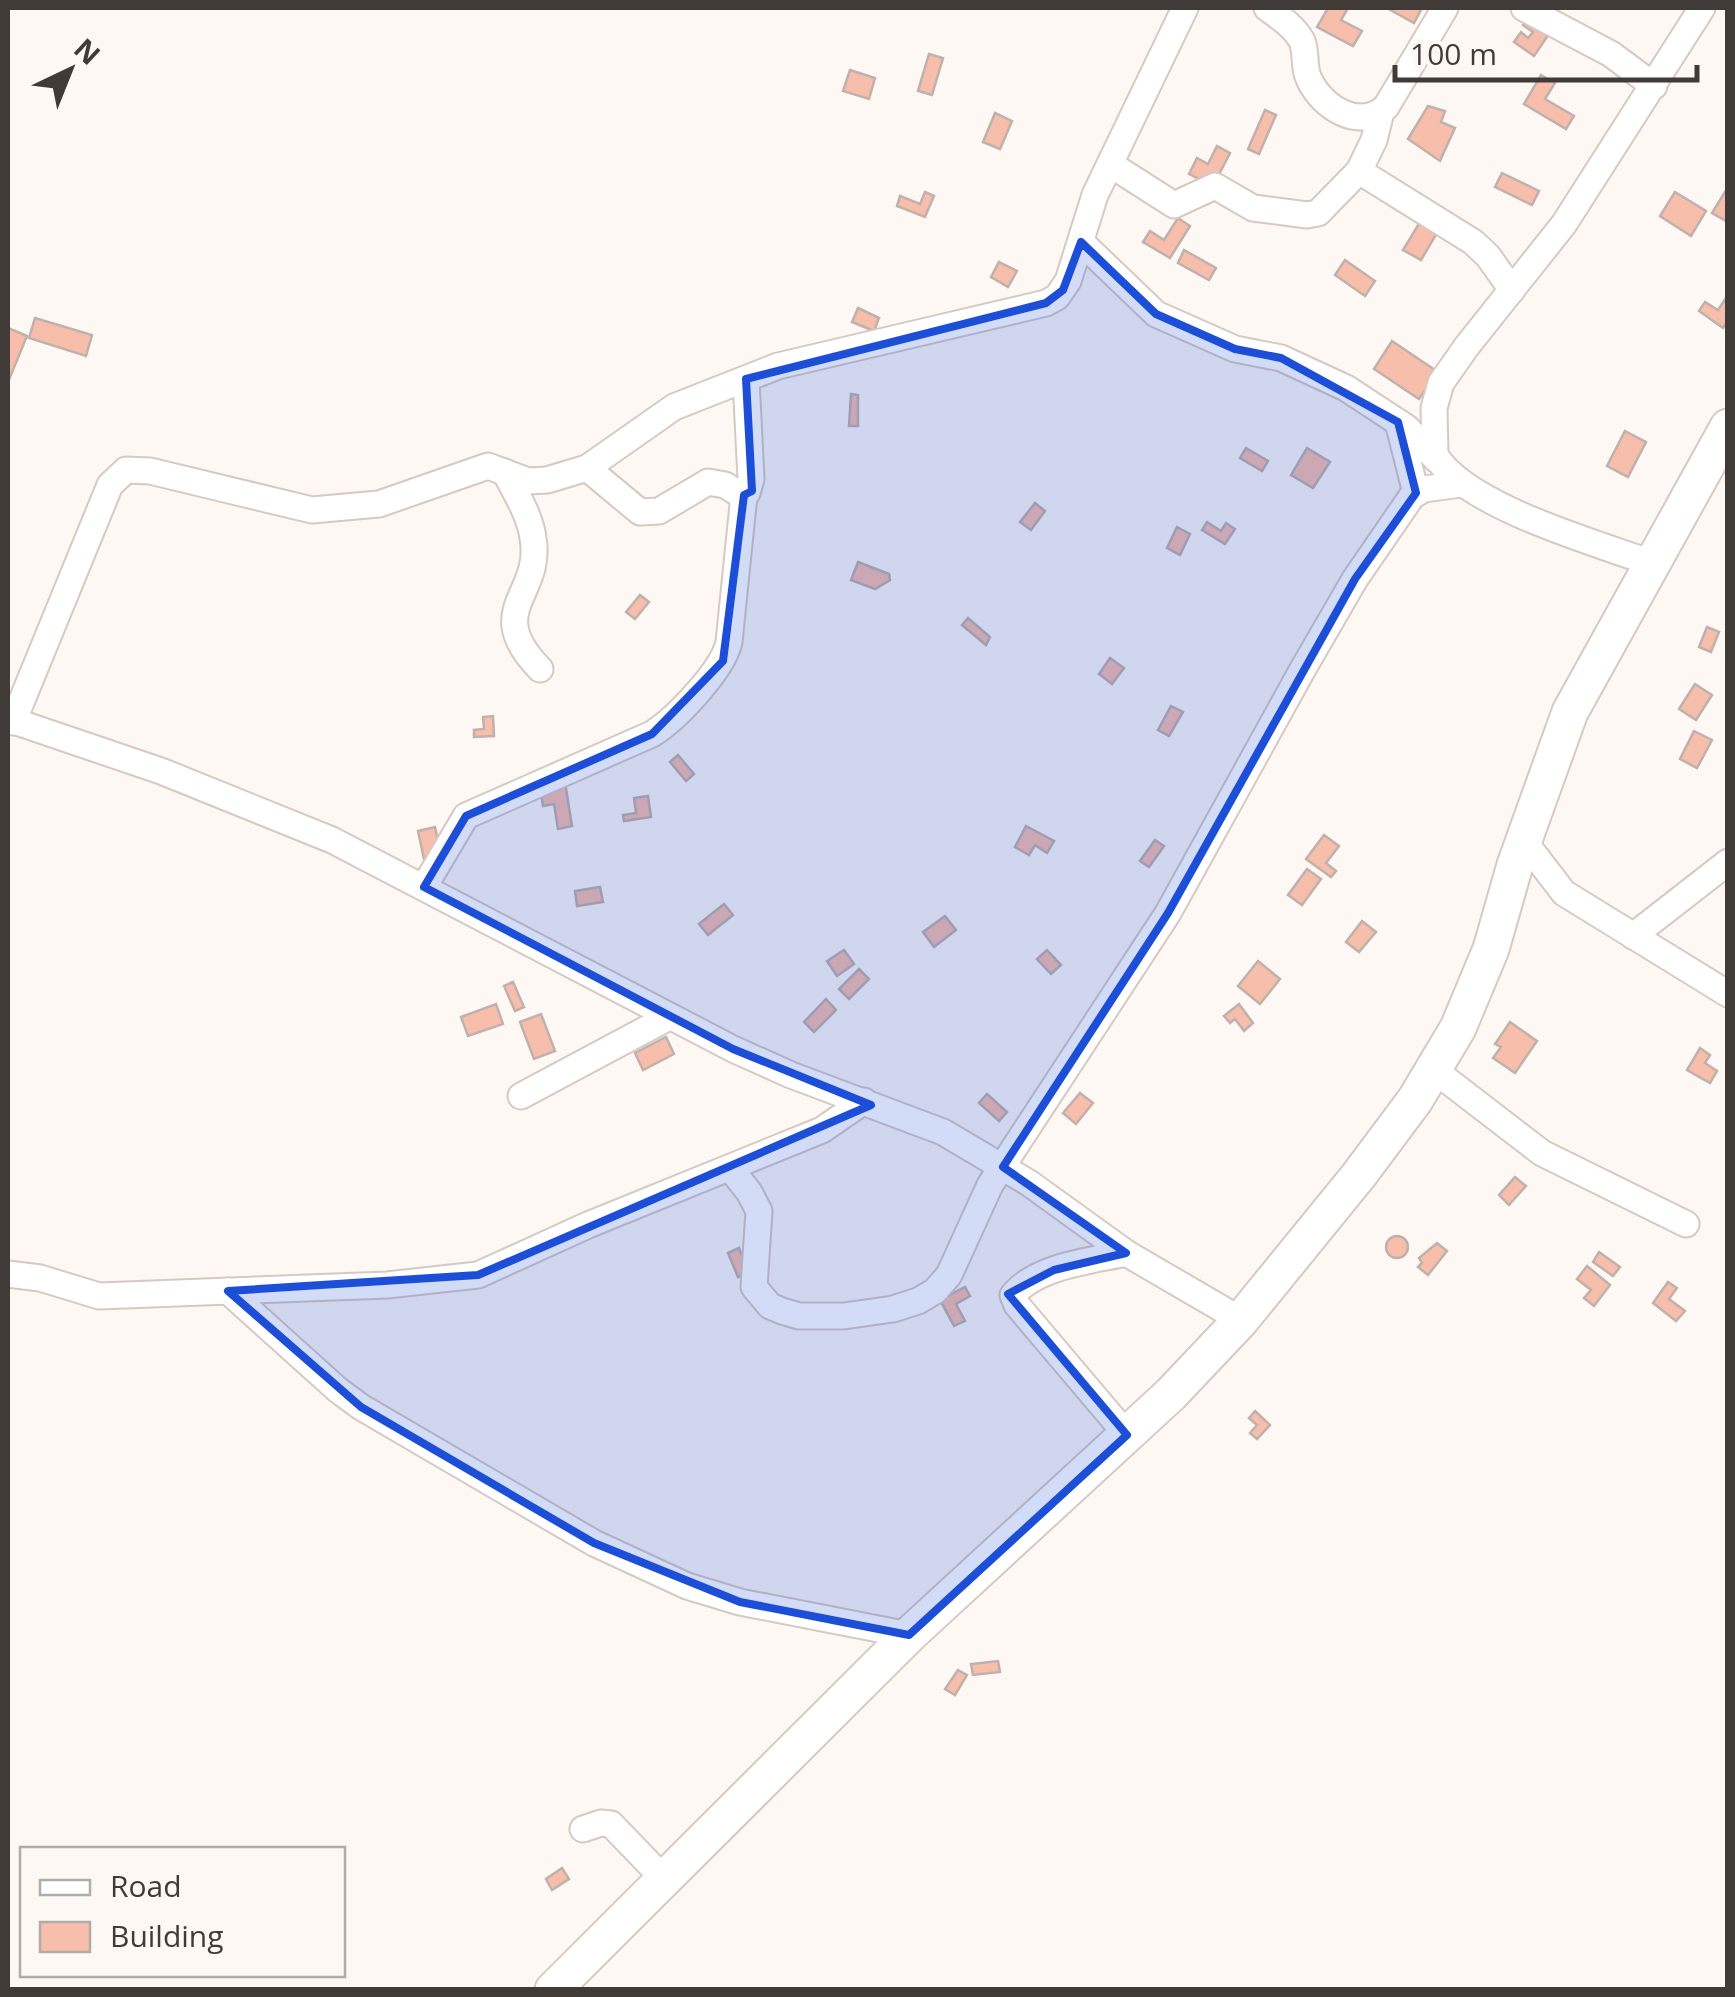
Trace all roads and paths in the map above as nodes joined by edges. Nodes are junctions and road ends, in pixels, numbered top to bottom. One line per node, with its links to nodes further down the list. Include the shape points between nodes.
1 (1268, 8): 7 (street, via 1300,38 1314,88 1356,119)
2 (1445, 8): 7 (street)
3 (1524, 8): 6 (street, via 1611,54)
4 (1702, 8): 6 (street)
5 (1178, 10): 8 (street)
6 (1654, 86): 11 (street)
7 (1381, 112): 9 (street)
8 (1110, 164): 9 (street, via 1174,205 1215,186 1254,208 1312,216); 10 (street)
9 (1359, 171): 11 (street, via 1473,242)
10 (1081, 242): 12 (street, via 1063,290 1046,304 814,356); 13 (street, via 1156,314 1235,350 1281,358)
11 (1512, 290): 15 (street, via 1437,394 1432,446)
12 (746, 379): 16 (street, via 658,415); 20 (street, via 752,478)
13 (1398, 422): 15 (street); 19 (street)
14 (1724, 447): 21 (street)
15 (1439, 462): 18 (street)
16 (587, 468): 17 (street, via 536,481); 20 (street, via 640,512 670,506 708,482)
17 (505, 472): 22 (street, via 534,538 514,626 522,650); 23 (street, via 482,467 379,504 312,510 126,470 110,485)
18 (1462, 484): 19 (street); 21 (street, via 1544,524)
19 (1416, 493): 33 (street, via 1347,594 1168,913)
20 (744, 495): 26 (street, via 723,661 652,734 466,816)
21 (1654, 564): 24 (street, via 1570,712)
22 (540, 669)
23 (10, 721): 26 (street, via 271,814)
24 (1524, 841): 27 (street, via 1564,892); 30 (street, via 1491,950)
25 (1728, 862): 27 (street)
26 (424, 887): 29 (street)
27 (1632, 936): 28 (street)
28 (1728, 994)
29 (669, 1017): 31 (street); 32 (street)
30 (1434, 1070): 35 (street, via 1542,1153); 39 (street)
31 (521, 1096)
32 (864, 1101): 33 (street, via 931,1126); 34 (street, via 822,1130)
33 (1003, 1167): 34 (street, via 961,1254 935,1291 893,1309 844,1316 799,1316 770,1306 754,1287 759,1211); 36 (street)
34 (730, 1168): 38 (street, via 478,1275)
35 (1686, 1224)
36 (1126, 1253): 39 (street); 40 (street, via 1054,1270 1013,1295)
37 (8, 1274): 38 (street, via 99,1296)
38 (228, 1291): 41 (street, via 361,1407 594,1543 686,1586 740,1602)
39 (1241, 1320): 40 (street)
40 (1127, 1435): 41 (street)
41 (910, 1635): 43 (street)
42 (584, 1829): 43 (street, via 611,1824)
43 (663, 1878): 44 (street)
44 (553, 1990)

